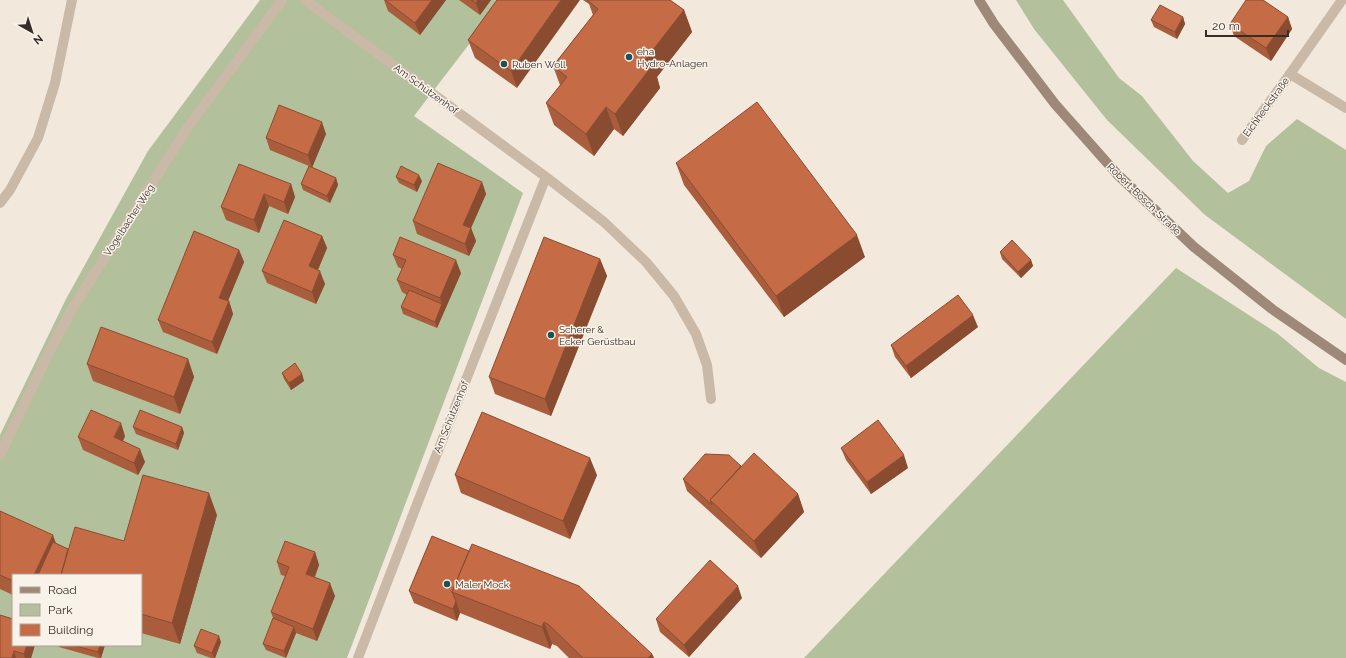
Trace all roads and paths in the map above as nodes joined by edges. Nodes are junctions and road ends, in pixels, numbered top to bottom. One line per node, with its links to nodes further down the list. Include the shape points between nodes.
1 (72, 0): 10 (street, via 55,83 38,138)
2 (282, 0): 13 (street, Vogelbacher Weg, via 188,127 75,304)
3 (305, 0): 9 (street, Am Schützenhof)
4 (979, 0): 11 (main road, Robert-Bosch-Straße, via 994,24 1055,104 1117,174 1194,247 1272,309)
5 (1342, 0): 6 (street, Eichheckstraße)
6 (1290, 74): 7 (street, Eichheckstraße); 8 (street, Eichheckstraße)
7 (1346, 108)
8 (1242, 140)
9 (546, 178): 12 (street, Am Schützenhof, via 604,222 646,262 674,296 696,334 707,365); 14 (street, Am Schützenhof, via 418,499)
10 (0, 204)
11 (1346, 360)
12 (711, 399)
13 (0, 455)
14 (358, 658)

